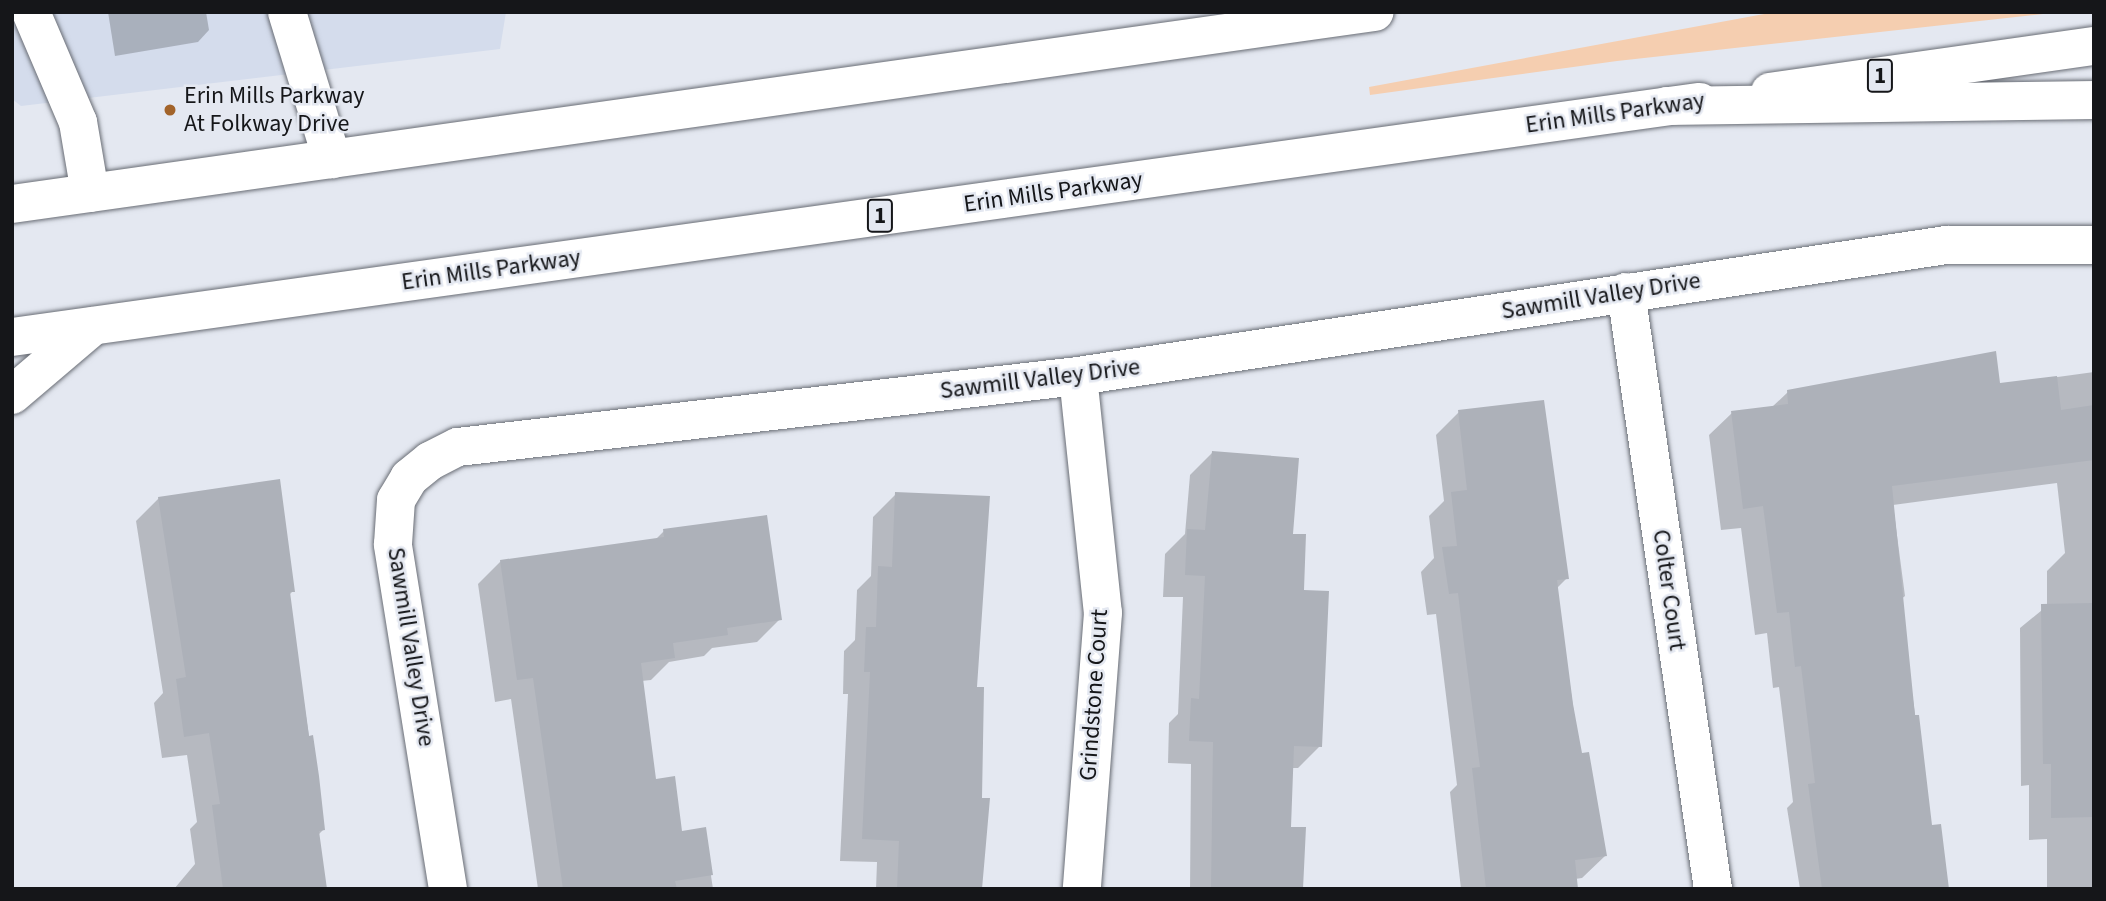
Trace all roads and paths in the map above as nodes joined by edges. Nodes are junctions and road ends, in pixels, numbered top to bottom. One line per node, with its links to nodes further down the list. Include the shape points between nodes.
1 (31, 12): 8 (main road, via 78,122)
2 (287, 12): 7 (main road)
3 (1375, 12): 7 (main road)
4 (2094, 46): 6 (main road, Erin Mills Parkway / 1)
5 (2094, 100): 6 (main road)
6 (1667, 106): 12 (main road, Erin Mills Parkway / 1)
7 (332, 159): 8 (main road)
8 (90, 193): 9 (main road)
9 (19, 198)
10 (2094, 245): 11 (main road, Sawmill Valley Drive, via 1946,245)
11 (1626, 292): 14 (main road, Sawmill Valley Drive); 18 (main road, Colter Court)
12 (93, 326): 13 (main road, Erin Mills Parkway / 1); 15 (main road)
13 (12, 337)
14 (1078, 376): 16 (main road, Sawmill Valley Drive, via 458,447 430,460 410,478 396,500 393,544); 17 (main road, Grindstone Court, via 1103,613)
15 (12, 395)
16 (448, 889)
17 (1082, 889)
18 (1713, 889)

